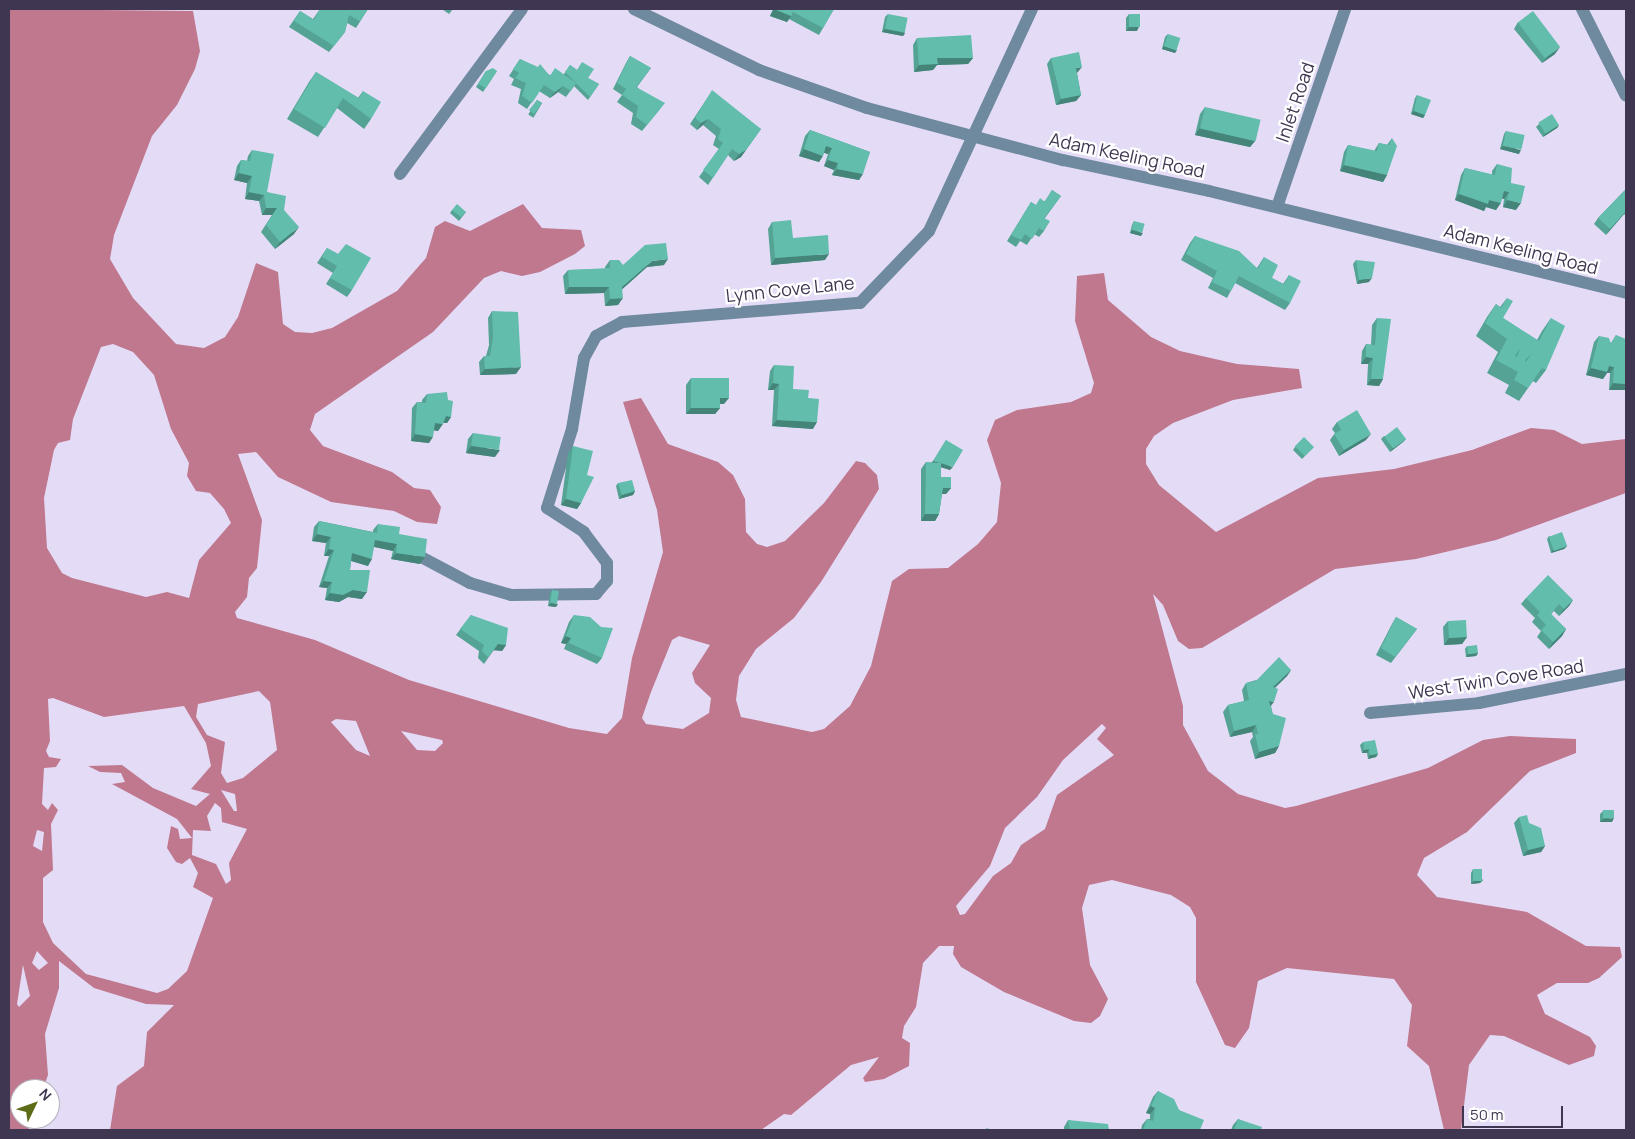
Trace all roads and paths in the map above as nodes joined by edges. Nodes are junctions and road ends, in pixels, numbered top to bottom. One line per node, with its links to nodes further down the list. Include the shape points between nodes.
1 (522, 9): 8 (street)
2 (634, 9): 7 (street, Adam Keeling Road, via 759,70 867,108)
3 (1032, 9): 7 (street, Lynn Cove Lane)
4 (1346, 9): 9 (street, Inlet Road)
5 (1582, 9): 6 (street)
6 (1626, 96)
7 (971, 137): 9 (street, Adam Keeling Road); 11 (street, Lynn Cove Lane, via 929,230 860,303 622,322 596,336 584,358 572,429 547,508 584,532 607,563 604,587 590,597 550,592 511,595 470,583)
8 (400, 174)
9 (1278, 208): 10 (street, Adam Keeling Road)
10 (1626, 293)
11 (423, 558)
12 (1626, 674): 13 (street, West Twin Cove Road, via 1479,703)
13 (1370, 713)

